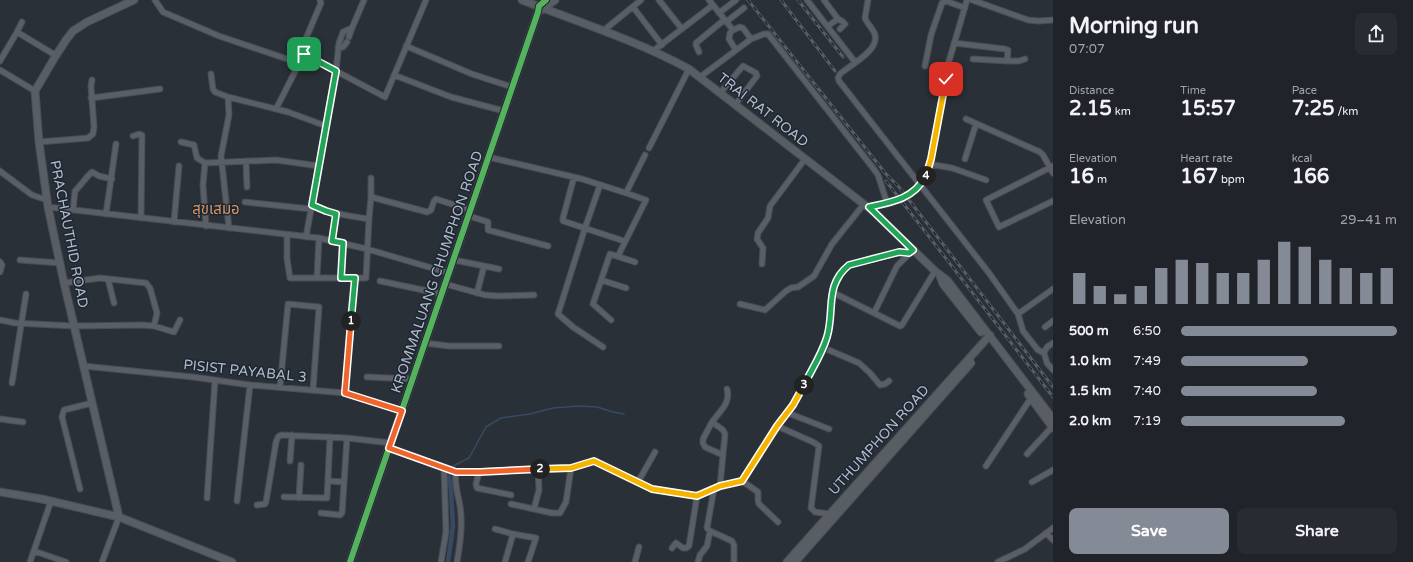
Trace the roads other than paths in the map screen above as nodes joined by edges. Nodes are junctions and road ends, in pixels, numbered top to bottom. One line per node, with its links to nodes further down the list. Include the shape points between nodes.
1 (134, 0): 44 (street, via 81,25)
2 (155, 0): 50 (street, via 163,12 207,31)
3 (320, 0): 43 (street, via 304,43)
4 (364, 0): 29 (street)
5 (426, 0): 38 (street)
6 (522, 0): 22 (street, TRAI RAT ROAD)
7 (546, 0): 22 (street)
8 (555, 0): 22 (street)
9 (641, 0): 19 (street)
10 (659, 0): 30 (street)
11 (718, 0): 18 (street)
12 (736, 0): 23 (street)
13 (824, 0): 24 (street)
14 (868, 0): 49 (street, via 865,18 874,32 875,40 869,52)
15 (967, 0): 21 (street)
16 (972, 0): 26 (street, via 1028,20)
17 (808, 1): 28 (street)
18 (711, 3): 23 (street); 30 (street)
19 (633, 7): 33 (street); 37 (street)
20 (744, 8): 25 (street)
21 (965, 8): 36 (street); 51 (street, via 942,2 931,35)
22 (540, 9): 33 (street, TRAI RAT ROAD); 59 (street, KROMMALUANG CHUMPHON ROAD)
23 (719, 13): 25 (street)
24 (838, 19): 28 (street); 31 (street, via 845,24)
25 (725, 20): 32 (street); 42 (street, via 696,43)
26 (1053, 20)
27 (22, 22): 34 (street)
28 (828, 26): 49 (street)
29 (352, 28): 39 (street, via 343,47); 39 (street, via 340,36)
30 (682, 29): 37 (street)
31 (840, 29)
32 (733, 30): 35 (street, via 743,28); 40 (street, via 729,39)
33 (603, 31): 41 (street, TRAI RAT ROAD)
34 (17, 32): 44 (street); 47 (street)
35 (751, 39): 40 (street); 100 (street, via 768,34 878,175)
36 (954, 43): 48 (street, via 1007,49); 83 (street)
37 (662, 44): 41 (street)
38 (406, 46): 56 (street); 59 (street, via 472,74)
39 (338, 48): 54 (street)
40 (736, 50): 57 (street)
41 (653, 51): 53 (street, TRAI RAT ROAD)
42 (699, 52)
43 (304, 54): 50 (street); 54 (street)
44 (55, 55): 61 (street)
45 (973, 59): 48 (street)
46 (1025, 59): 48 (street)
47 (0, 61)
48 (1007, 61)
49 (855, 62): 94 (street, via 840,74 839,82)
50 (299, 63): 66 (street)
51 (925, 66)
52 (0, 70): 61 (street)
53 (689, 70): 57 (street, TRAI RAT ROAD); 75 (street)
54 (336, 71): 56 (street, via 385,97); 70 (street)
55 (211, 74): 63 (street, via 215,92)
56 (394, 75): 67 (street, via 451,97)
57 (700, 77): 62 (street, TRAI RAT ROAD)
58 (92, 80): 64 (street)
59 (512, 87): 67 (street, KROMMALUANG CHUMPHON ROAD)
60 (160, 89): 64 (street)
61 (35, 91): 72 (street, PRACHAUTHID ROAD)
62 (720, 93): 65 (street, TRAI RAT ROAD); 65 (street, via 743,66 756,73 757,76)
63 (228, 97): 66 (street); 81 (street, via 229,115)
64 (91, 98): 72 (street, via 94,132 91,137)
65 (735, 105): 78 (street, TRAI RAT ROAD)
66 (276, 109): 70 (street)
67 (504, 111): 77 (street, KROMMALUANG CHUMPHON ROAD)
68 (966, 119): 69 (street)
69 (976, 124): 79 (street); 86 (street, via 1040,152)
70 (326, 126): 85 (street)
71 (133, 136): 108 (street, via 142,135)
72 (39, 142): 101 (street, PRACHAUTHID ROAD)
73 (181, 142): 82 (street, via 194,145 197,158)
74 (116, 144): 91 (street)
75 (649, 148)
76 (645, 155): 96 (street)
77 (488, 158): 89 (street); 105 (street, KROMMALUANG CHUMPHON ROAD)
78 (805, 159): 103 (street, TRAI RAT ROAD); 129 (street, via 770,206 768,218 758,233 757,239 763,248)
79 (965, 159)
80 (246, 161): 81 (street); 85 (street, via 276,160); 95 (street)
81 (221, 162): 82 (street); 112 (street)
82 (205, 163): 111 (street, via 203,185)
83 (929, 164): 92 (street, via 952,168); 94 (street)
84 (178, 166): 110 (street)
85 (319, 166): 102 (street)
86 (1052, 167): 88 (street); 98 (street, via 986,200 999,227)
87 (0, 172): 101 (street)
88 (1053, 173)
89 (574, 177): 93 (street); 113 (street, via 563,221)
90 (371, 178): 97 (street)
91 (112, 179): 104 (street, via 90,173 75,191); 106 (street)
92 (986, 180)
93 (600, 185): 96 (street); 113 (street)
94 (921, 185): 100 (street, via 909,194); 153 (street)
95 (247, 187)
96 (626, 193): 118 (street, via 646,200)
97 (371, 197): 105 (street, via 427,212 436,200); 109 (street)
98 (1053, 201)
99 (246, 202): 102 (street)
100 (888, 203): 103 (street)
101 (47, 204): 104 (street); 128 (street, PRACHAUTHID ROAD)
102 (312, 207): 107 (street); 115 (street)
103 (869, 207): 122 (street, TRAI RAT ROAD); 151 (street, via 832,244 814,276 786,291 765,310)
104 (73, 210): 106 (street)
105 (469, 213): 120 (street, via 488,222 488,230); 125 (street, KROMMALUANG CHUMPHON ROAD)
106 (106, 214): 108 (street)
107 (336, 214): 109 (street); 117 (street)
108 (141, 218): 110 (street)
109 (368, 219): 121 (street)
110 (174, 222): 111 (street)
111 (206, 226): 112 (street)
112 (229, 228): 114 (street)
113 (585, 228): 118 (street); 166 (street, via 558,314)
114 (287, 235): 115 (street); 135 (street, via 290,278)
115 (306, 237): 116 (street)
116 (319, 238): 117 (street); 135 (street)
117 (332, 241): 119 (street)
118 (624, 241): 123 (street)
119 (343, 243): 121 (street); 136 (street)
120 (548, 246)
121 (367, 249): 133 (street); 137 (street, via 366,278)
122 (911, 250): 134 (street, TRAI RAT ROAD); 145 (street, via 849,265 844,269); 152 (street, via 897,266)
123 (618, 256): 127 (street); 139 (street, via 610,254)
124 (20, 260): 128 (street)
125 (454, 260): 130 (street); 133 (street, KROMMALUANG CHUMPHON ROAD)
126 (0, 262): 132 (street)
127 (635, 262)
128 (60, 263): 141 (street, PRACHAUTHID ROAD)
129 (762, 264)
130 (484, 266): 131 (street); 146 (street)
131 (499, 269)
132 (0, 272)
133 (449, 273): 142 (street, KROMMALUANG CHUMPHON ROAD)
134 (937, 273): 152 (street, via 902,325 898,326); 162 (street, TRAI RAT ROAD, via 943,284)
135 (317, 277): 136 (street)
136 (341, 278): 137 (street)
137 (355, 278): 180 (street)
138 (108, 279): 141 (street); 150 (street); 160 (street, via 146,283 150,288 157,313)
139 (602, 280): 143 (street); 156 (street, via 593,304)
140 (380, 281): 148 (street)
141 (64, 283): 159 (street, PRACHAUTHID ROAD)
142 (445, 284): 146 (street); 148 (street, KROMMALUANG CHUMPHON ROAD)
143 (626, 288)
144 (1053, 289): 153 (street)
145 (832, 292): 152 (street); 167 (street, via 828,335)
146 (477, 293): 149 (street, via 498,296)
147 (26, 294): 158 (street)
148 (442, 294): 163 (street, KROMMALUANG CHUMPHON ROAD)
149 (534, 295)
150 (114, 303)
151 (740, 304)
152 (874, 313)
153 (1018, 314): 168 (street, via 1023,331 1038,350)
154 (0, 320): 158 (street)
155 (180, 320): 160 (street, via 174,332)
156 (611, 320)
157 (1053, 321): 161 (street)
158 (22, 323): 159 (street); 175 (street)
159 (74, 326): 160 (street); 169 (street, PRACHAUTHID ROAD)
160 (154, 326)
161 (1045, 327)
162 (989, 339): 181 (street); 188 (street); 227 (street, UTHUMPHON ROAD); 252 (street, UTHUMPHON ROAD)
163 (425, 343): 165 (street, via 449,346); 172 (street, KROMMALUANG CHUMPHON ROAD)
164 (1053, 343): 168 (street)
165 (499, 346)
166 (603, 347)
167 (824, 348): 174 (street, via 859,363 880,385); 184 (street)
168 (1044, 353): 170 (street)
169 (83, 366): 173 (street, PISIST PAYABAL 3); 182 (street, PRACHAUTHID ROAD)
170 (1053, 370)
171 (367, 377): 172 (street)
172 (413, 379): 183 (street, KROMMALUANG CHUMPHON ROAD)
173 (215, 380): 176 (street, PISIST PAYABAL 3); 219 (street)
174 (889, 381)
175 (12, 383)
176 (250, 385): 177 (street, PISIST PAYABAL 3); 222 (street)
177 (280, 387): 179 (street, PISIST PAYABAL 3); 179 (street, via 288,304 319,307)
178 (727, 389): 187 (street, via 728,401)
179 (313, 390): 180 (street, PISIST PAYABAL 3)
180 (345, 393): 183 (street, PISIST PAYABAL 3)
181 (1031, 398): 188 (street); 200 (street)
182 (92, 403): 213 (street, via 64,410 62,414); 228 (street, PRACHAUTHID ROAD)
183 (402, 411): 194 (street, KROMMALUANG CHUMPHON ROAD)
184 (788, 413): 189 (street); 190 (street)
185 (0, 419): 186 (street)
186 (23, 422)
187 (712, 422): 197 (street, via 725,432); 197 (street, via 703,443 705,447)
188 (1053, 424): 196 (street)
189 (777, 426): 208 (street); 227 (street, via 819,446 811,508 815,512)
190 (829, 429)
191 (292, 435): 192 (street); 198 (street); 224 (street, via 278,437 266,502)
192 (330, 437): 193 (street); 207 (street)
193 (347, 438): 194 (street); 209 (street)
194 (390, 445): 202 (street); 243 (street, KROMMALUANG CHUMPHON ROAD)
195 (655, 452): 210 (street)
196 (1027, 454)
197 (723, 456): 212 (street)
198 (290, 461)
199 (301, 465): 220 (street)
200 (986, 466)
201 (571, 468): 203 (street); 210 (street, via 594,461); 225 (street, via 566,502 560,513)
202 (445, 469): 205 (street); 244 (street, via 446,532)
203 (538, 469): 206 (street); 225 (street, via 538,490)
204 (1053, 470): 211 (street)
205 (456, 472): 206 (street); 245 (street, via 461,527)
206 (480, 472): 216 (street, via 476,484 478,488)
207 (328, 481): 209 (street); 220 (street, via 327,498)
208 (742, 481): 212 (street); 229 (street, via 758,492 759,504)
209 (344, 482): 226 (street, via 342,514)
210 (638, 482): 217 (street, via 652,489)
211 (1032, 482)
212 (720, 486): 214 (street)
213 (80, 489)
214 (714, 489): 217 (street); 232 (street, via 706,527)
215 (0, 492): 221 (street)
216 (511, 495)
217 (697, 496): 237 (street, via 689,546 683,548 676,543)
218 (284, 497): 220 (street)
219 (207, 498)
220 (299, 498)
221 (52, 501): 228 (street); 238 (street)
222 (237, 501)
223 (511, 504): 225 (street)
224 (257, 505)
225 (534, 509)
226 (321, 513)
227 (830, 514): 251 (street, UTHUMPHON ROAD)
228 (119, 517): 241 (street); 242 (street)
229 (778, 522)
230 (495, 528): 234 (street)
231 (1053, 528): 233 (street)
232 (710, 532): 249 (street, via 707,546); 250 (street, via 732,541)
233 (1046, 533): 235 (street); 253 (street, via 1025,549)
234 (513, 534): 246 (street); 247 (street, via 536,538)
235 (1053, 540)
236 (639, 547): 248 (street)
237 (672, 548)
238 (34, 551): 239 (street); 240 (street)
239 (30, 562)
240 (66, 562)
241 (102, 562)
242 (232, 562)
243 (350, 562)
244 (441, 562)
245 (457, 562)
246 (505, 562)
247 (528, 562)
248 (635, 562)
249 (698, 562)
250 (734, 562)
251 (787, 562)
252 (795, 562)
253 (998, 562)

